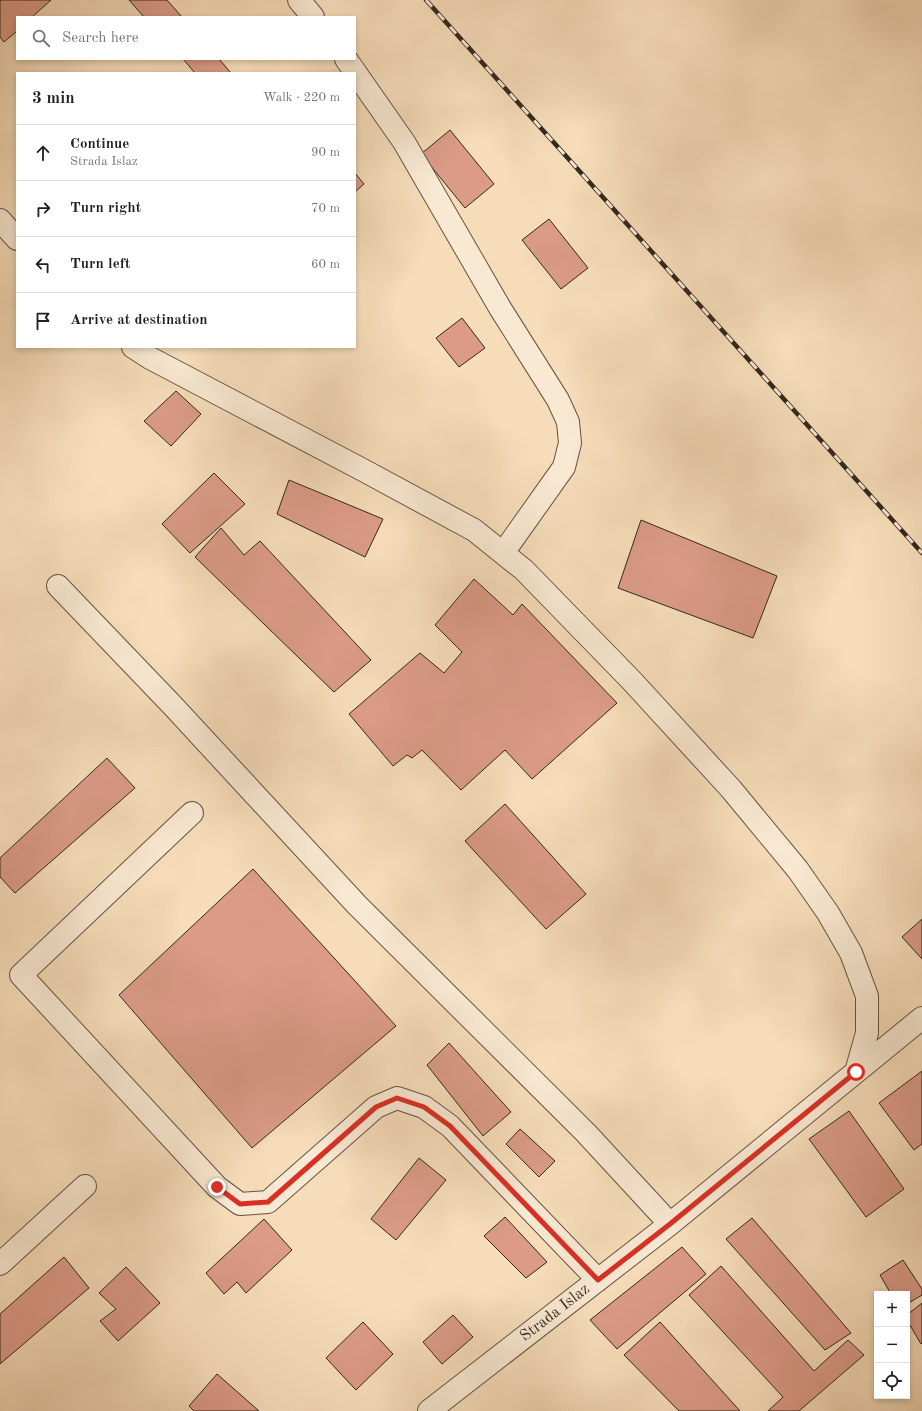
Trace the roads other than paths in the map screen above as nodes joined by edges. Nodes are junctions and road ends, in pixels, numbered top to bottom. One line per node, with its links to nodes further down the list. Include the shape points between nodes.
1 (299, 0): 2 (street)
2 (312, 16)
3 (347, 60): 4 (street)
4 (355, 72)
5 (356, 73): 9 (street, via 404,142 500,308 558,400 568,422 570,443 564,467)
6 (0, 220): 7 (street)
7 (16, 238)
8 (135, 348): 9 (street, via 474,530)
9 (503, 553): 13 (street, via 524,570 627,676 731,788 824,906 851,953 866,996 867,1033)
10 (58, 586): 15 (street, via 357,905 586,1133)
11 (192, 814): 17 (street, via 21,975 217,1187 240,1204 268,1202 376,1107 397,1098 424,1107 450,1126)
12 (922, 1018): 13 (street, Strada Islaz)
13 (856, 1072): 15 (street, Strada Islaz)
14 (85, 1186): 16 (street)
15 (670, 1224): 17 (street, Strada Islaz)
16 (0, 1264)
17 (598, 1280): 18 (street, Strada Islaz)
18 (429, 1411)

